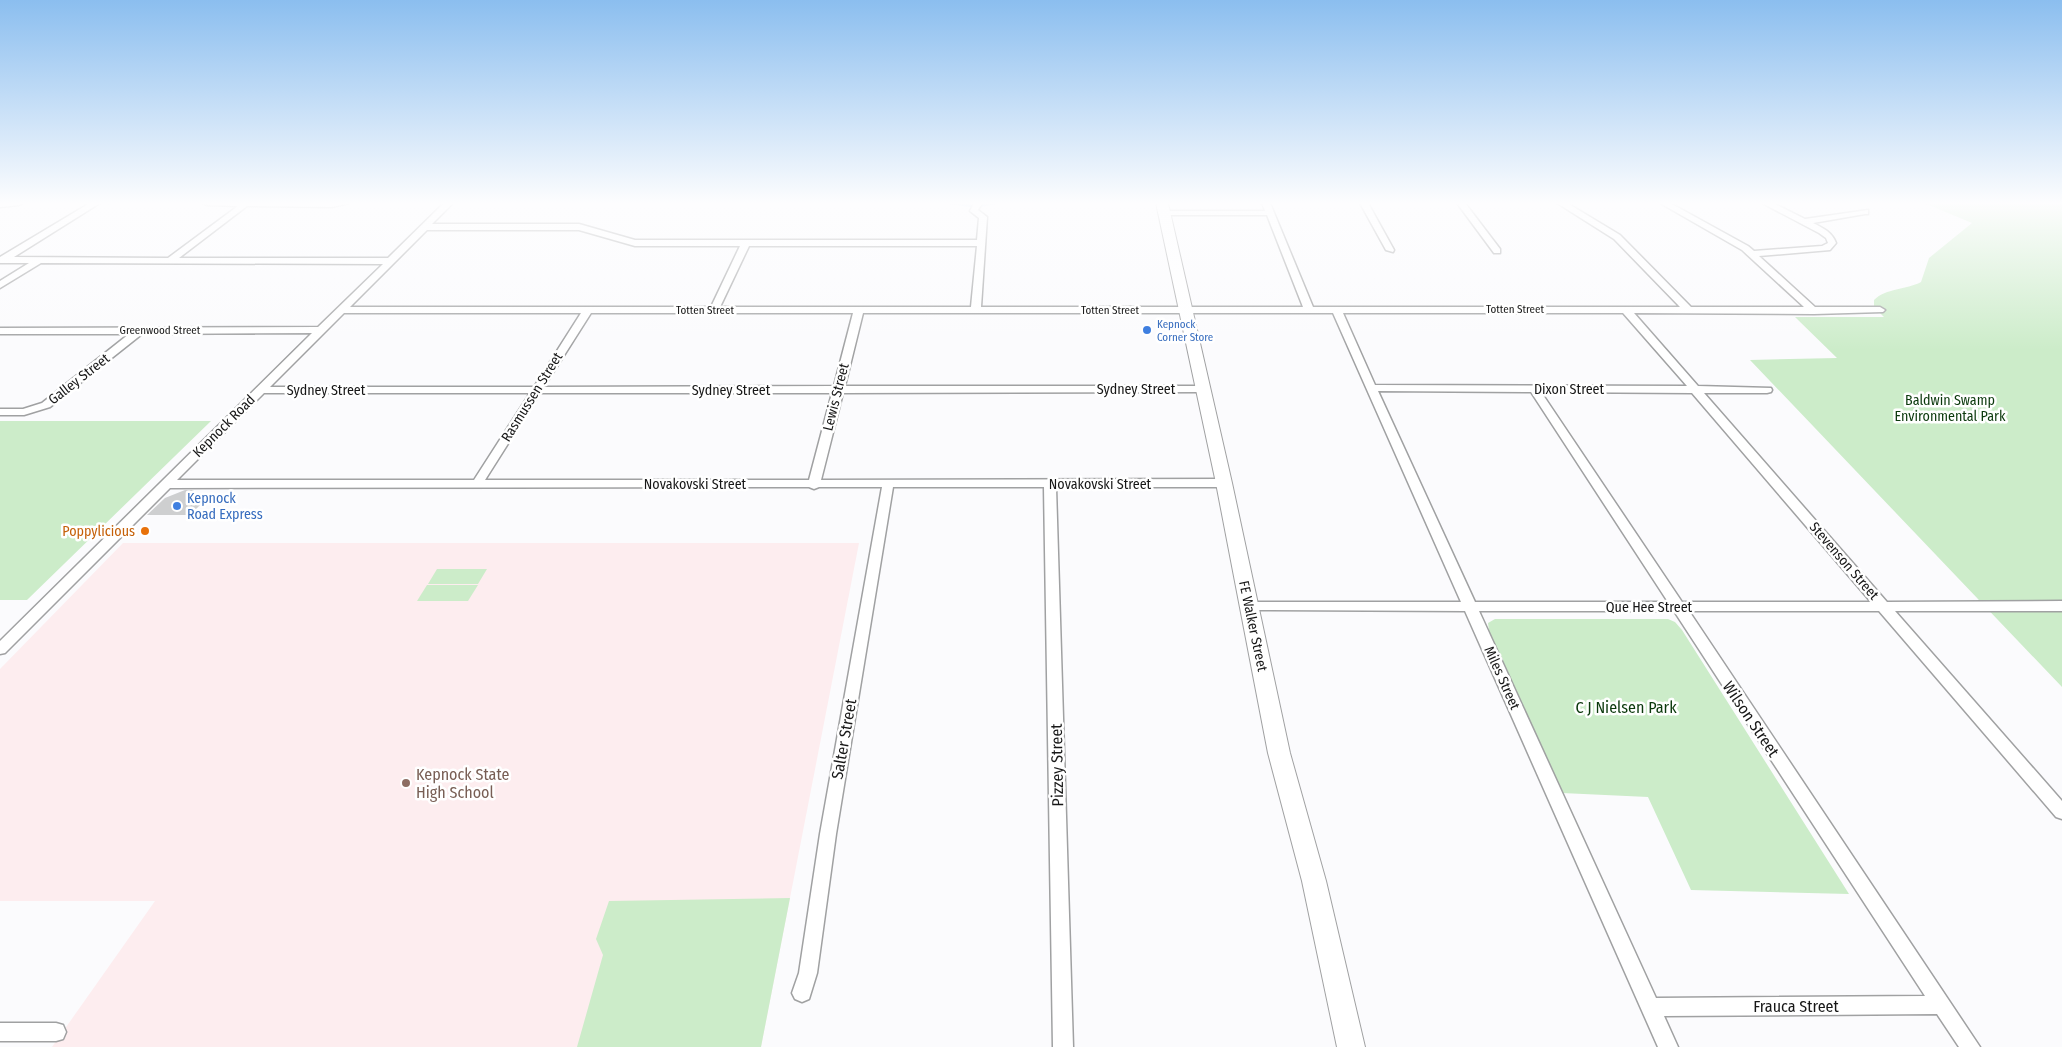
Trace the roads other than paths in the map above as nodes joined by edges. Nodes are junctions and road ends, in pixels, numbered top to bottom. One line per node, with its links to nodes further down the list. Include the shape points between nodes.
1 (15, 252): 12 (street)
2 (180, 252): 13 (street)
3 (399, 252): 14 (street, Kepnock Road)
4 (741, 252): 21 (street)
5 (980, 252): 23 (street)
6 (1173, 252): 17 (main road, FE Walker Street)
7 (1286, 252): 18 (street)
8 (1631, 252): 25 (street)
9 (1750, 252): 11 (street)
10 (1785, 252): 11 (street)
11 (1753, 254): 28 (street)
12 (2, 260): 15 (street)
13 (169, 260): 14 (street); 15 (street)
14 (390, 260): 20 (street, Kepnock Road)
15 (38, 261): 16 (street)
16 (0, 285)
17 (1186, 309): 18 (street, Totten Street); 23 (street, Totten Street); 34 (main road, FE Walker Street)
18 (1309, 309): 19 (street, Totten Street)
19 (1336, 309): 24 (street, Totten Street); 32 (street, Miles Street)
20 (341, 310): 27 (street, Totten Street); 30 (street, Kepnock Road)
21 (714, 310): 22 (street, Totten Street); 27 (street, Totten Street)
22 (859, 310): 23 (street, Totten Street); 38 (street, Lewis Street)
23 (976, 310)
24 (1626, 310): 25 (street, Totten Street); 36 (street, Stevenson Street)
25 (1688, 310): 28 (street, Totten Street)
26 (1880, 310): 28 (street, Totten Street)
27 (587, 311): 33 (street, Rasmussen Street)
28 (1814, 311)
29 (140, 330): 30 (street, Greenwood Street); 31 (street, Greenwood Street); 40 (street, Galley Street, via 40,408)
30 (320, 330): 37 (street, Kepnock Road)
31 (0, 331)
32 (1371, 388): 35 (street, Dixon Street); 49 (street, Miles Street)
33 (537, 389): 37 (street, Sydney Street); 38 (street, Sydney Street); 43 (street, Rasmussen Street)
34 (1204, 389): 38 (street, Sydney Street); 41 (main road, FE Walker Street)
35 (1534, 389): 36 (street, Dixon Street); 50 (street, Wilson Street)
36 (1695, 389): 39 (street, Dixon Street); 51 (street, Stevenson Street)
37 (259, 390): 42 (street, Kepnock Road)
38 (838, 390): 44 (street, Lewis Street)
39 (1767, 390)
40 (0, 412)
41 (1224, 483): 46 (street, Novakovski Street); 48 (main road, FE Walker Street)
42 (166, 484): 43 (street, Novakovski Street); 52 (street, Kepnock Road)
43 (477, 484): 44 (street, Novakovski Street)
44 (814, 484): 45 (street, Novakovski Street)
45 (888, 484): 46 (street, Novakovski Street); 54 (street, Salter Street)
46 (1050, 484): 59 (street, Pizzey Street)
47 (2062, 606): 51 (street, Que Hee Street)
48 (1250, 607): 49 (street, Que Hee Street); 60 (main road, FE Walker Street, via 1279,753 1314,881)
49 (1471, 607): 50 (street, Que Hee Street); 56 (street, Miles Street)
50 (1678, 607): 51 (street, Que Hee Street); 55 (street, Wilson Street)
51 (1884, 607): 53 (street, Stevenson Street)
52 (0, 649)
53 (2062, 812)
54 (802, 994)
55 (1942, 1005): 56 (street, Frauca Street); 62 (street, Wilson Street)
56 (1650, 1007): 61 (street, Miles Street)
57 (0, 1032): 58 (street)
58 (56, 1032)
59 (1063, 1047)
60 (1351, 1047)
61 (1668, 1047)
62 (1970, 1047)

